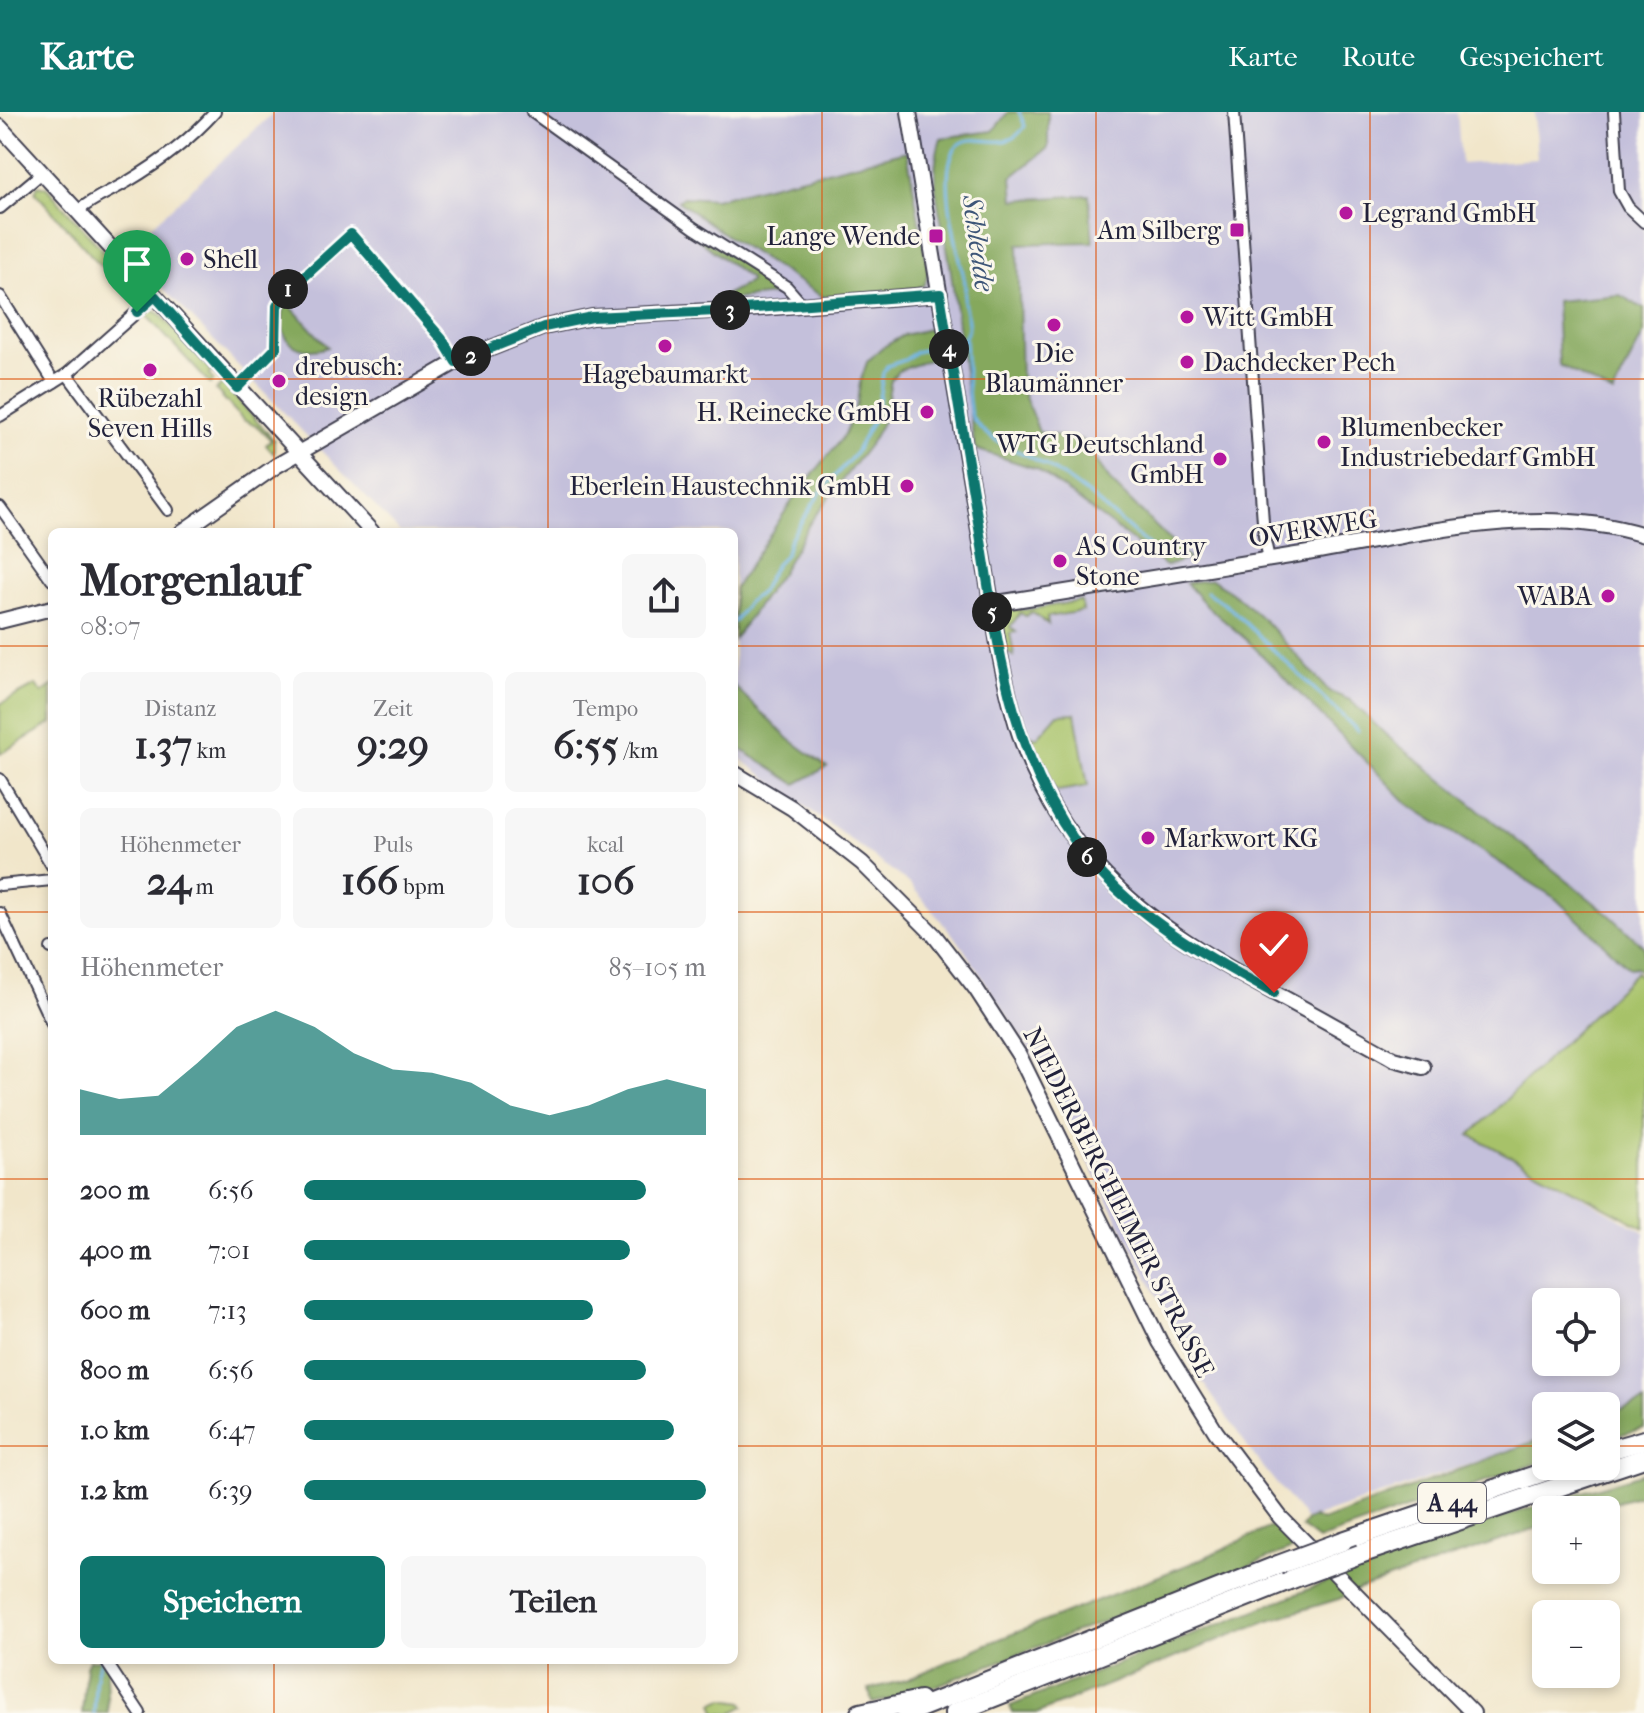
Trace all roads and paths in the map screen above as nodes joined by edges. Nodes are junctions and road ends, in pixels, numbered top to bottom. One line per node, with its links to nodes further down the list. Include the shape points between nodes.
1 (215, 112): 9 (street, via 171,153)
2 (532, 112): 14 (street, via 787,287)
3 (909, 112): 11 (street)
4 (1234, 112): 26 (street)
5 (1614, 112): 10 (street, via 1619,191)
6 (0, 127): 7 (street)
7 (42, 173): 8 (street); 9 (street)
8 (0, 208)
9 (78, 211): 13 (street)
10 (1644, 222)
11 (940, 294): 14 (street); 28 (street)
12 (0, 296): 17 (street)
13 (155, 296): 16 (street); 18 (street)
14 (801, 303): 15 (street, via 592,317 544,327)
15 (456, 362): 18 (street, via 351,234 283,296 277,306 276,348); 20 (street)
16 (67, 374): 17 (street); 22 (street)
17 (54, 382): 19 (street)
18 (237, 388): 20 (street)
19 (0, 416)
20 (298, 454): 23 (street); 24 (street)
21 (0, 507): 27 (street)
22 (168, 510)
23 (188, 528)
24 (368, 528)
25 (1644, 535): 26 (street, OVERWEG, via 1551,520 1483,525)
26 (1269, 559): 28 (street, OVERWEG)
27 (48, 574)
28 (991, 604): 38 (street, via 1009,696 1033,769 1078,846 1111,884 1176,937 1222,966 1394,1059)
29 (48, 609): 30 (street)
30 (0, 621)
31 (738, 775): 49 (street, NIEDERBERGHEIMER STRASSE, via 792,808 862,863 934,935 1019,1055 1160,1342 1216,1432 1280,1517)
32 (0, 779): 33 (street)
33 (48, 859)
34 (48, 880): 35 (street)
35 (0, 885)
36 (0, 913): 37 (street)
37 (48, 1015)
38 (1423, 1067)
39 (1644, 1440): 40 (highway)
40 (1620, 1447)
41 (1644, 1458): 44 (highway, A 44, bridge, via 1360,1554)
42 (1532, 1476): 44 (highway, A 44, bridge, via 1278,1565)
43 (107, 1664): 46 (street)
44 (1017, 1681): 45 (highway, A 44)
45 (964, 1706): 47 (highway); 48 (highway, A 44)
46 (140, 1713)
47 (860, 1713)
48 (907, 1713)
49 (1473, 1713)

